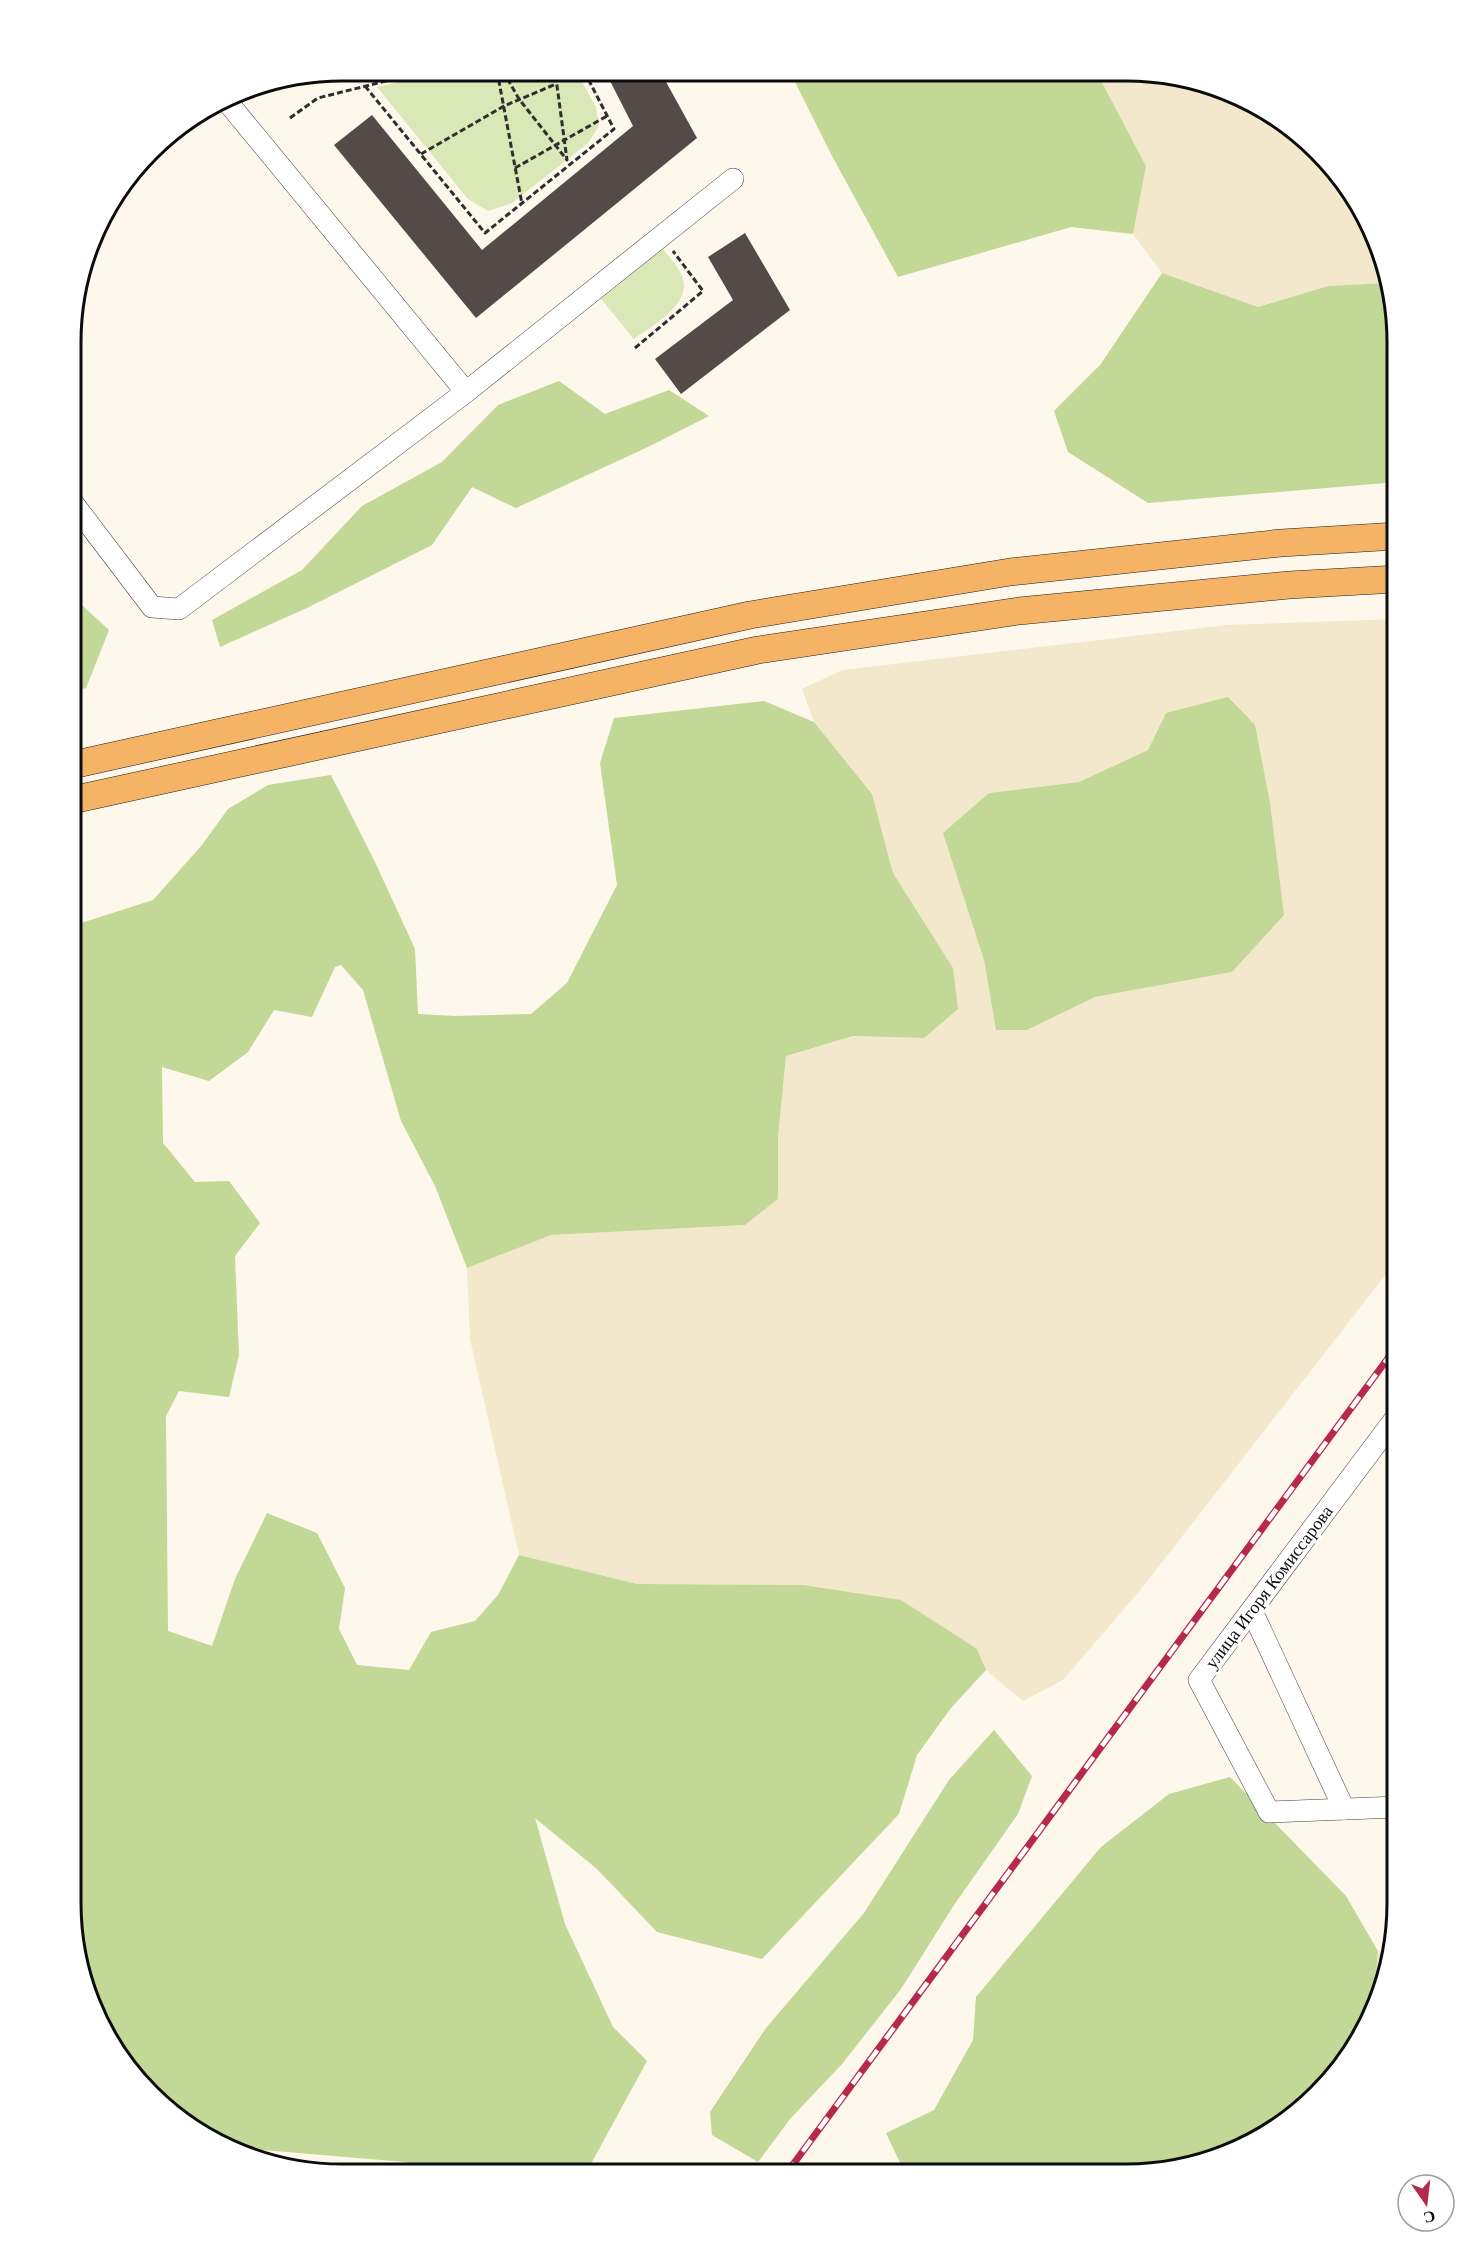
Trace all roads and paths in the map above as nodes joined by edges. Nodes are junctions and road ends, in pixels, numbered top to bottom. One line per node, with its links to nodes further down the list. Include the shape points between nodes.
1 (385, 81): 7 (path)
2 (500, 81): 10 (path)
3 (509, 81): 8 (path)
4 (556, 81): 6 (path)
5 (589, 81): 11 (path)
6 (556, 84): 8 (path); 13 (path)
7 (365, 86): 12 (path, via 318,98); 15 (path)
8 (519, 99): 10 (path); 14 (path)
9 (231, 106): 21 (street)
10 (504, 106): 15 (path); 16 (path)
11 (608, 116): 13 (path); 18 (path, via 614,129)
12 (290, 118)
13 (564, 141): 14 (path); 14 (path, via 567,160)
14 (556, 146): 16 (path)
15 (421, 154): 18 (path, via 485,233)
16 (515, 168): 18 (path)
17 (733, 179): 19 (street)
18 (522, 204)
19 (662, 235): 20 (path, via 703,291); 21 (street)
20 (635, 348)
21 (466, 392): 22 (street, via 179,609 152,607)
22 (81, 515)
23 (1387, 537): 25 (main road, via 1281,543 1010,572 750,615)
24 (1387, 580): 26 (main road, via 1019,611 758,650)
25 (81, 763)
26 (81, 798)
27 (1387, 1429): 28 (street, улица Игоря Комиссарова)
28 (1252, 1611): 30 (street); 30 (street, улица Игоря Комиссарова, via 1199,1680 1269,1812)
29 (1387, 1807): 30 (street, улица Игоря Комиссарова)
30 (1344, 1809)

